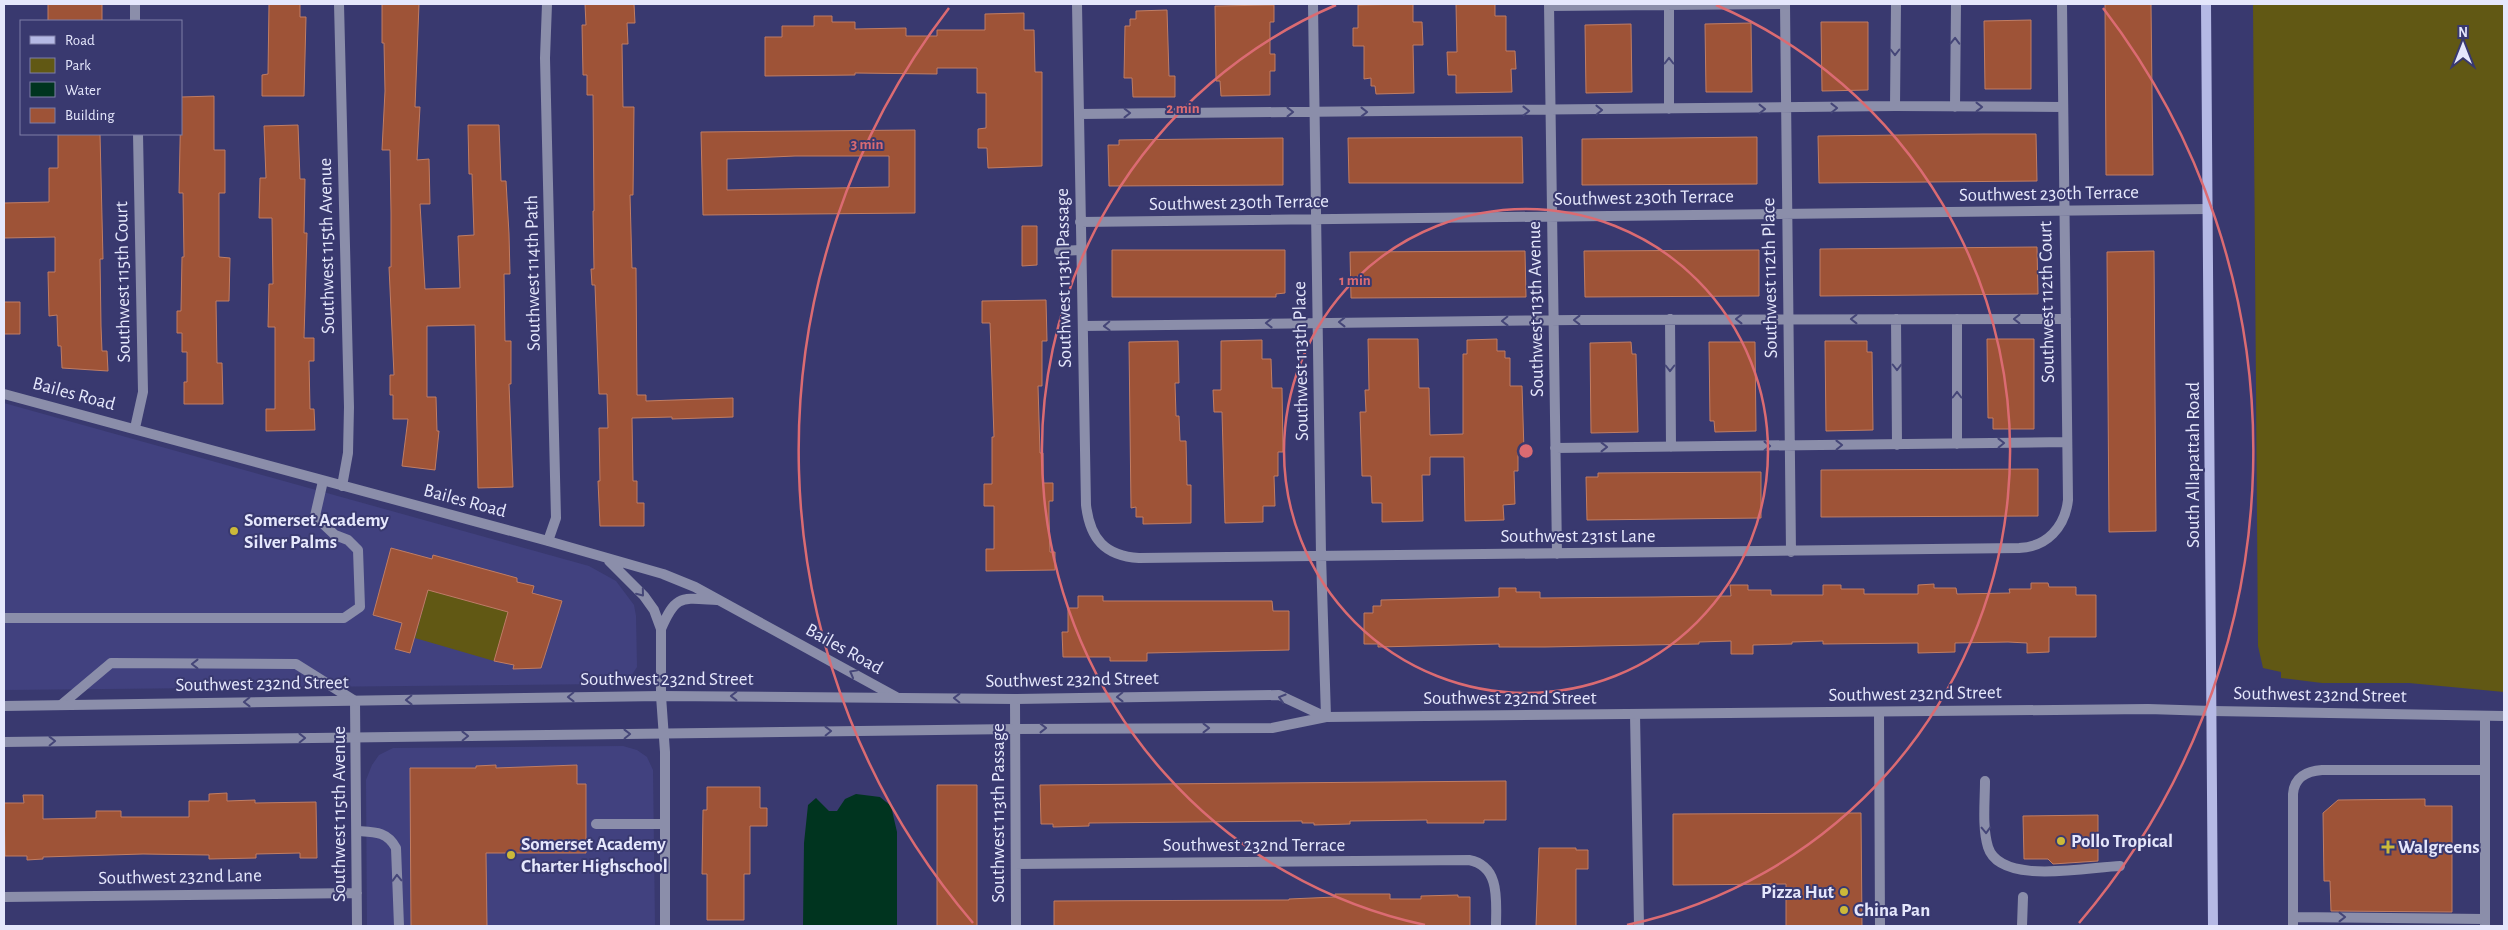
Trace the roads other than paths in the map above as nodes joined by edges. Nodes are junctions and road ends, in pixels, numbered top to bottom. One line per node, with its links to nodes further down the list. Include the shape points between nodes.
1 (135, 4): 13 (street)
2 (340, 4): 48 (street, Southwest 115th Avenue, via 349,407 349,449)
3 (546, 4): 50 (street, Southwest 114th Path, via 556,518)
4 (1077, 4): 21 (street, Southwest 113th Passage)
5 (1313, 4): 20 (street, Southwest 113th Place)
6 (1783, 4): 12 (street); 17 (street, Southwest 112th Place)
7 (1896, 4): 14 (street, one-way to 14)
8 (1956, 4): 15 (street, one-way to 8)
9 (2062, 4): 16 (street, Southwest 112th Court)
10 (2206, 4): 23 (main road, South Allapattah Road)
11 (1549, 5): 12 (street); 19 (street, Southwest 113th Avenue)
12 (1669, 5): 18 (street, one-way to 12)
13 (135, 20)
14 (1895, 106): 15 (street); 17 (street, one-way to 14)
15 (1955, 107): 16 (street, one-way to 16)
16 (2063, 107): 24 (street, Southwest 112th Court)
17 (1786, 109): 18 (street, one-way to 17); 25 (street, Southwest 112th Place)
18 (1669, 110): 19 (street, one-way to 18)
19 (1550, 111): 20 (street, one-way to 19); 26 (street, Southwest 113th Avenue)
20 (1315, 112): 21 (street, one-way to 20); 27 (street, Southwest 113th Place)
21 (1079, 114): 28 (street, Southwest 113th Passage)
22 (138, 135): 40 (street, Southwest 115th Court, via 142,392)
23 (2208, 209): 24 (street, Southwest 230th Terrace); 65 (main road, South Allapattah Road)
24 (2063, 211): 25 (street, Southwest 230th Terrace); 35 (street, Southwest 112th Court)
25 (1787, 214): 26 (street, Southwest 230th Terrace); 32 (street, Southwest 112th Place)
26 (1552, 217): 27 (street, Southwest 230th Terrace); 36 (street, Southwest 113th Avenue)
27 (1317, 220): 28 (street, Southwest 230th Terrace); 37 (street, Southwest 113th Place)
28 (1080, 222): 29 (street, Southwest 113th Passage)
29 (1081, 250): 30 (street); 38 (street, Southwest 113th Passage)
30 (1059, 251)
31 (1670, 319): 32 (street, one-way to 31); 36 (street, one-way to 36); 44 (street, one-way to 44)
32 (1788, 319): 33 (street, one-way to 32); 45 (street, Southwest 112th Place)
33 (1896, 319): 34 (street); 42 (street, one-way to 42)
34 (1957, 319): 35 (street, one-way to 34); 43 (street, one-way to 34)
35 (2066, 319): 41 (street, Southwest 112th Court)
36 (1554, 320): 37 (street, one-way to 37); 46 (street, Southwest 113th Avenue)
37 (1318, 322): 38 (street, one-way to 38); 54 (street, Southwest 113th Place)
38 (1083, 326): 51 (street, Southwest 113th Passage, via 1086,505 1091,528)
39 (4, 394): 40 (street, Bailes Road)
40 (135, 428): 47 (street, Bailes Road)
41 (2067, 442): 43 (street, one-way to 41); 49 (street, Southwest 112th Court, via 2067,506)
42 (1897, 444): 43 (street); 45 (street, one-way to 42)
43 (1957, 444)
44 (1671, 446): 45 (street, one-way to 45); 46 (street, one-way to 44)
45 (1790, 446): 52 (street, Southwest 112th Place)
46 (1555, 448): 53 (street, Southwest 113th Avenue)
47 (323, 481): 48 (street, Bailes Road); 57 (street, via 315,516 358,550 360,607 344,618)
48 (342, 486): 50 (street, Bailes Road)
49 (2052, 536): 52 (street, Southwest 231st Lane, via 2027,548)
50 (548, 541): 55 (street, Bailes Road)
51 (1103, 546): 54 (street, Southwest 231st Lane, via 1116,555 1133,557)
52 (1791, 552): 53 (street, Southwest 231st Lane)
53 (1557, 554): 54 (street, Southwest 231st Lane)
54 (1321, 555): 70 (street, Southwest 113th Place)
55 (607, 559): 56 (street, Bailes Road, via 663,574); 58 (street, one-way to 58, via 644,596)
56 (720, 601): 58 (street, via 681,600 669,609); 60 (street, Bailes Road, one-way to 56)
57 (4, 618)
58 (661, 629): 59 (street)
59 (661, 696): 60 (street, Southwest 232nd Street, one-way to 59); 62 (street, Southwest 232nd Street, one-way to 62); 72 (street)
60 (896, 697): 61 (street, Southwest 232nd Street, one-way to 60)
61 (1015, 699): 70 (street, Southwest 232nd Street, one-way to 61, via 1280,695); 71 (street, Southwest 113th Passage)
62 (355, 701): 63 (street, Southwest 232nd Street, one-way to 63); 63 (street, one-way to 63, via 296,664 112,663); 73 (street, Southwest 115th Avenue)
63 (61, 705): 64 (street, Southwest 232nd Street)
64 (4, 706)
65 (2212, 711): 66 (street, Southwest 232nd Street); 68 (street, Southwest 232nd Street); 87 (main road, South Allapattah Road)
66 (1878, 712): 67 (street, Southwest 232nd Street); 94 (street)
67 (1635, 714): 70 (street, Southwest 232nd Street); 93 (street)
68 (2486, 716): 69 (street, Southwest 232nd Street); 75 (street)
69 (2504, 716)
70 (1326, 717): 71 (street, Southwest 232nd Street, one-way to 70, via 1272,728)
71 (1014, 728): 72 (street, Southwest 232nd Street, one-way to 71); 80 (street, Southwest 113th Passage)
72 (664, 733): 73 (street, Southwest 232nd Street, one-way to 72); 78 (street)
73 (356, 737): 74 (street, Southwest 232nd Street, one-way to 73); 79 (street, Southwest 115th Avenue)
74 (4, 742)
75 (2486, 770): 85 (street, via 2322,770 2301,776 2293,794); 86 (street)
76 (1985, 781): 81 (street, one-way to 81, via 1988,847 2003,865 2063,871)
77 (596, 824): 78 (street)
78 (664, 824): 90 (street)
79 (357, 831): 82 (street, Southwest 115th Avenue); 89 (street, one-way to 79, via 396,848 391,839 381,833)
80 (1016, 864): 91 (street, Southwest 113th Passage); 92 (street, Southwest 232nd Terrace, via 1469,860 1488,871 1495,886)
81 (2120, 866)
82 (357, 893): 83 (street, Southwest 232nd Lane); 88 (street, Southwest 115th Avenue)
83 (4, 897)
84 (2023, 897): 95 (street)
85 (2293, 922): 86 (street, one-way to 86)
86 (2485, 922)
87 (2215, 925)
88 (357, 926)
89 (398, 926)
90 (665, 926)
91 (1016, 926)
92 (1496, 926)
93 (1639, 926)
94 (1880, 926)
95 (2022, 926)

